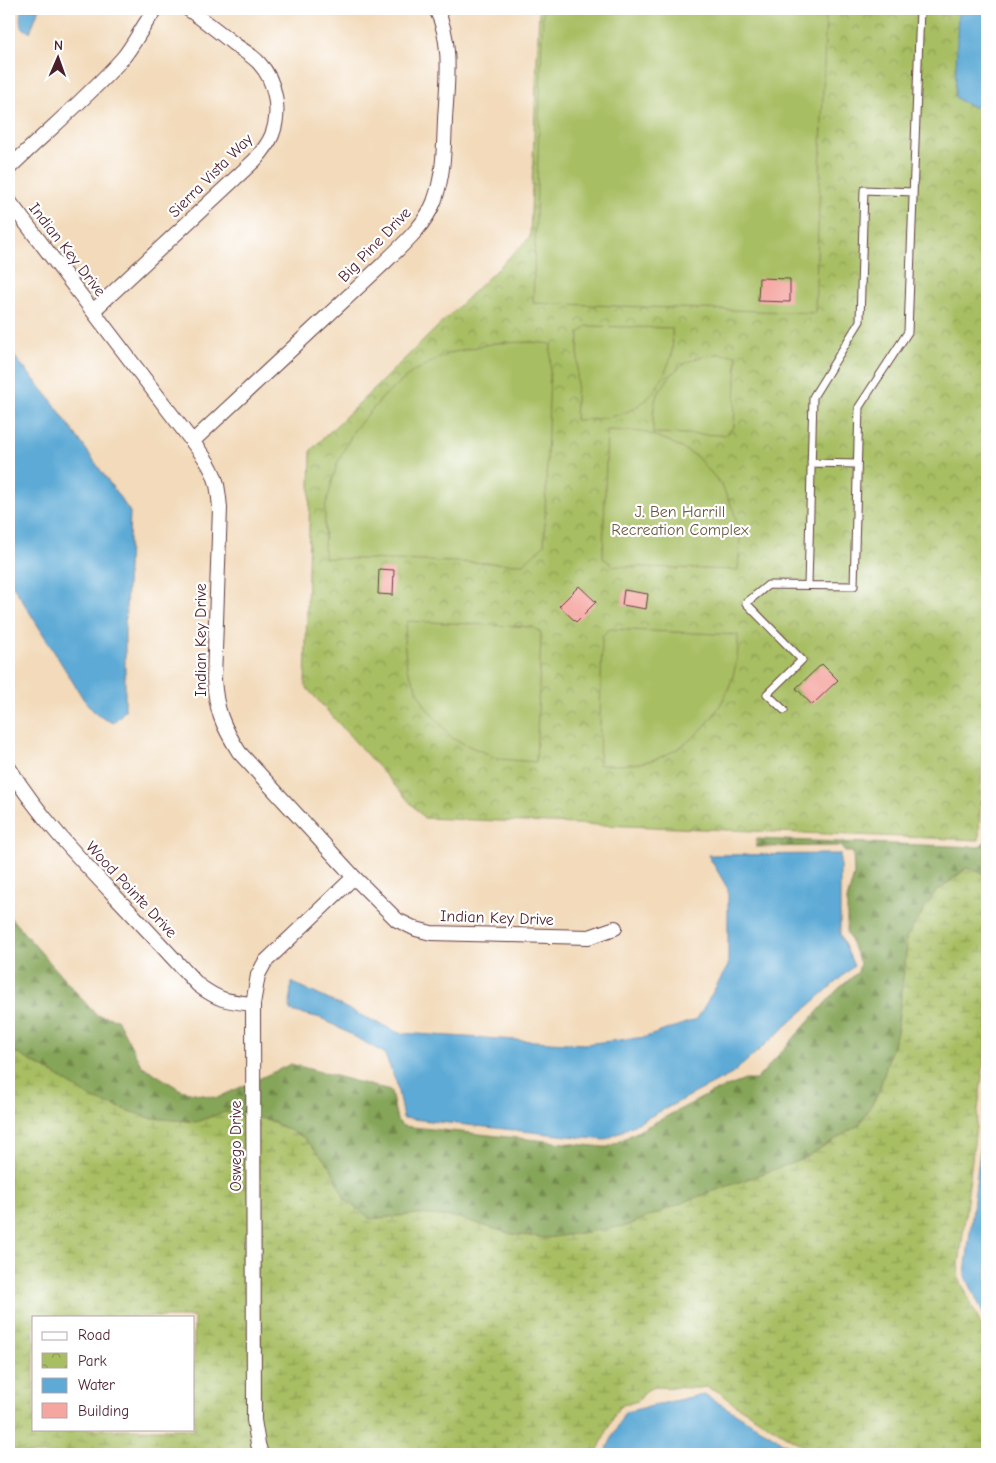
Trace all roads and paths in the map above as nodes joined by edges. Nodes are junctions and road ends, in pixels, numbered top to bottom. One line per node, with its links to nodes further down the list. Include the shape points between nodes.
1 (156, 9): 5 (street, via 124,57 104,79)
2 (188, 9): 8 (street, Sierra Vista Way, via 258,62 267,75 276,105 272,134 266,148 255,160)
3 (436, 9): 9 (street, Big Pine Drive, via 448,61 443,167 434,203 401,246)
4 (920, 9): 6 (lane)
5 (9, 168)
6 (913, 192): 10 (lane, via 864,190 860,321 813,397); 11 (lane, via 908,332 859,407)
7 (9, 200): 8 (street, Indian Key Drive)
8 (93, 311): 9 (street, Indian Key Drive)
9 (193, 441): 15 (street, Indian Key Drive, via 214,472 219,487 214,679 218,712 239,752)
10 (811, 463): 11 (lane); 12 (lane)
11 (857, 464): 12 (lane, via 854,586)
12 (808, 585): 13 (lane, via 768,584 746,603 802,660 767,694)
13 (784, 710)
14 (9, 768): 17 (street, Wood Pointe Drive, via 50,825 198,985 227,1001)
15 (354, 877): 16 (street, Indian Key Drive, via 397,920 431,933 589,938); 17 (street, Oswego Drive, via 265,962 258,975)
16 (615, 928)
17 (253, 1004): 18 (street, Oswego Drive, via 254,1420)
18 (261, 1454)

